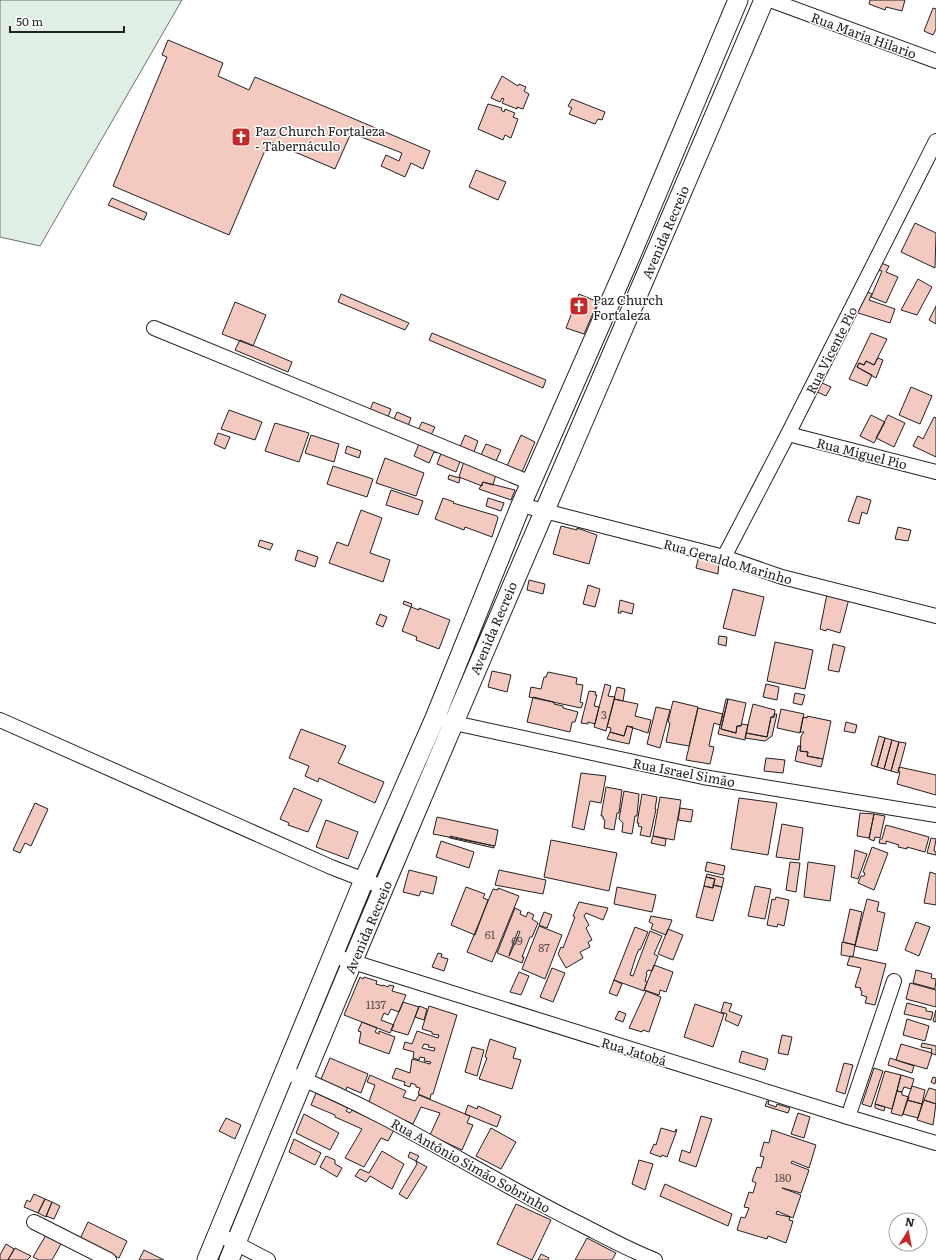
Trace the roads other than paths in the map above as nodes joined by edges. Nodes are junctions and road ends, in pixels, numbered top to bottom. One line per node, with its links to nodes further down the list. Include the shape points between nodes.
1 (738, 0): 6 (main road, Avenida Recreio)
2 (764, 0): 7 (main road, Avenida Recreio)
3 (770, 0): 4 (street, Rua Maria Hilario)
4 (936, 61)
5 (936, 141): 9 (street, Rua Vicente Pio)
6 (630, 257): 7 (main road); 11 (main road, Avenida Recreio)
7 (650, 266): 13 (main road, Avenida Recreio)
8 (154, 328): 11 (street)
9 (788, 434): 10 (street, Rua Miguel Pio); 14 (street, Rua Vicente Pio)
10 (936, 472)
11 (531, 483): 12 (main road, Avenida Recreio)
12 (521, 505): 13 (street, Rua Geraldo Marinho); 16 (main road, Avenida Recreio)
13 (543, 512): 14 (street, Rua Geraldo Marinho); 18 (main road, Avenida Recreio)
14 (724, 557): 15 (street, Rua Geraldo Marinho, via 782,577)
15 (936, 616)
16 (435, 718): 18 (street, Rua Israel Simão); 20 (main road, Avenida Recreio)
17 (0, 720): 20 (street)
18 (453, 723): 19 (street, Rua Israel Simão, via 703,777); 21 (main road, Avenida Recreio)
19 (936, 815)
20 (364, 880): 21 (street); 22 (main road, Avenida Recreio)
21 (385, 888): 23 (main road, Avenida Recreio)
22 (334, 956): 23 (street, Rua Jatobá); 25 (main road, Avenida Recreio)
23 (354, 963): 26 (main road, Avenida Recreio); 27 (street, Rua Jatobá)
24 (894, 981): 27 (street)
25 (285, 1072): 26 (street, Rua Antônio Simão Sobrinho); 30 (main road, Avenida Recreio)
26 (303, 1079): 31 (main road, Avenida Recreio); 35 (street, Rua Antônio Simão Sobrinho, via 403,1126 557,1213)
27 (848, 1117): 28 (street, Rua Jatobá)
28 (936, 1143)
29 (34, 1222): 32 (street)
30 (218, 1234): 31 (street); 33 (main road, Avenida Recreio)
31 (233, 1252): 34 (street)
32 (108, 1260)
33 (207, 1260)
34 (268, 1260)
35 (655, 1260)

